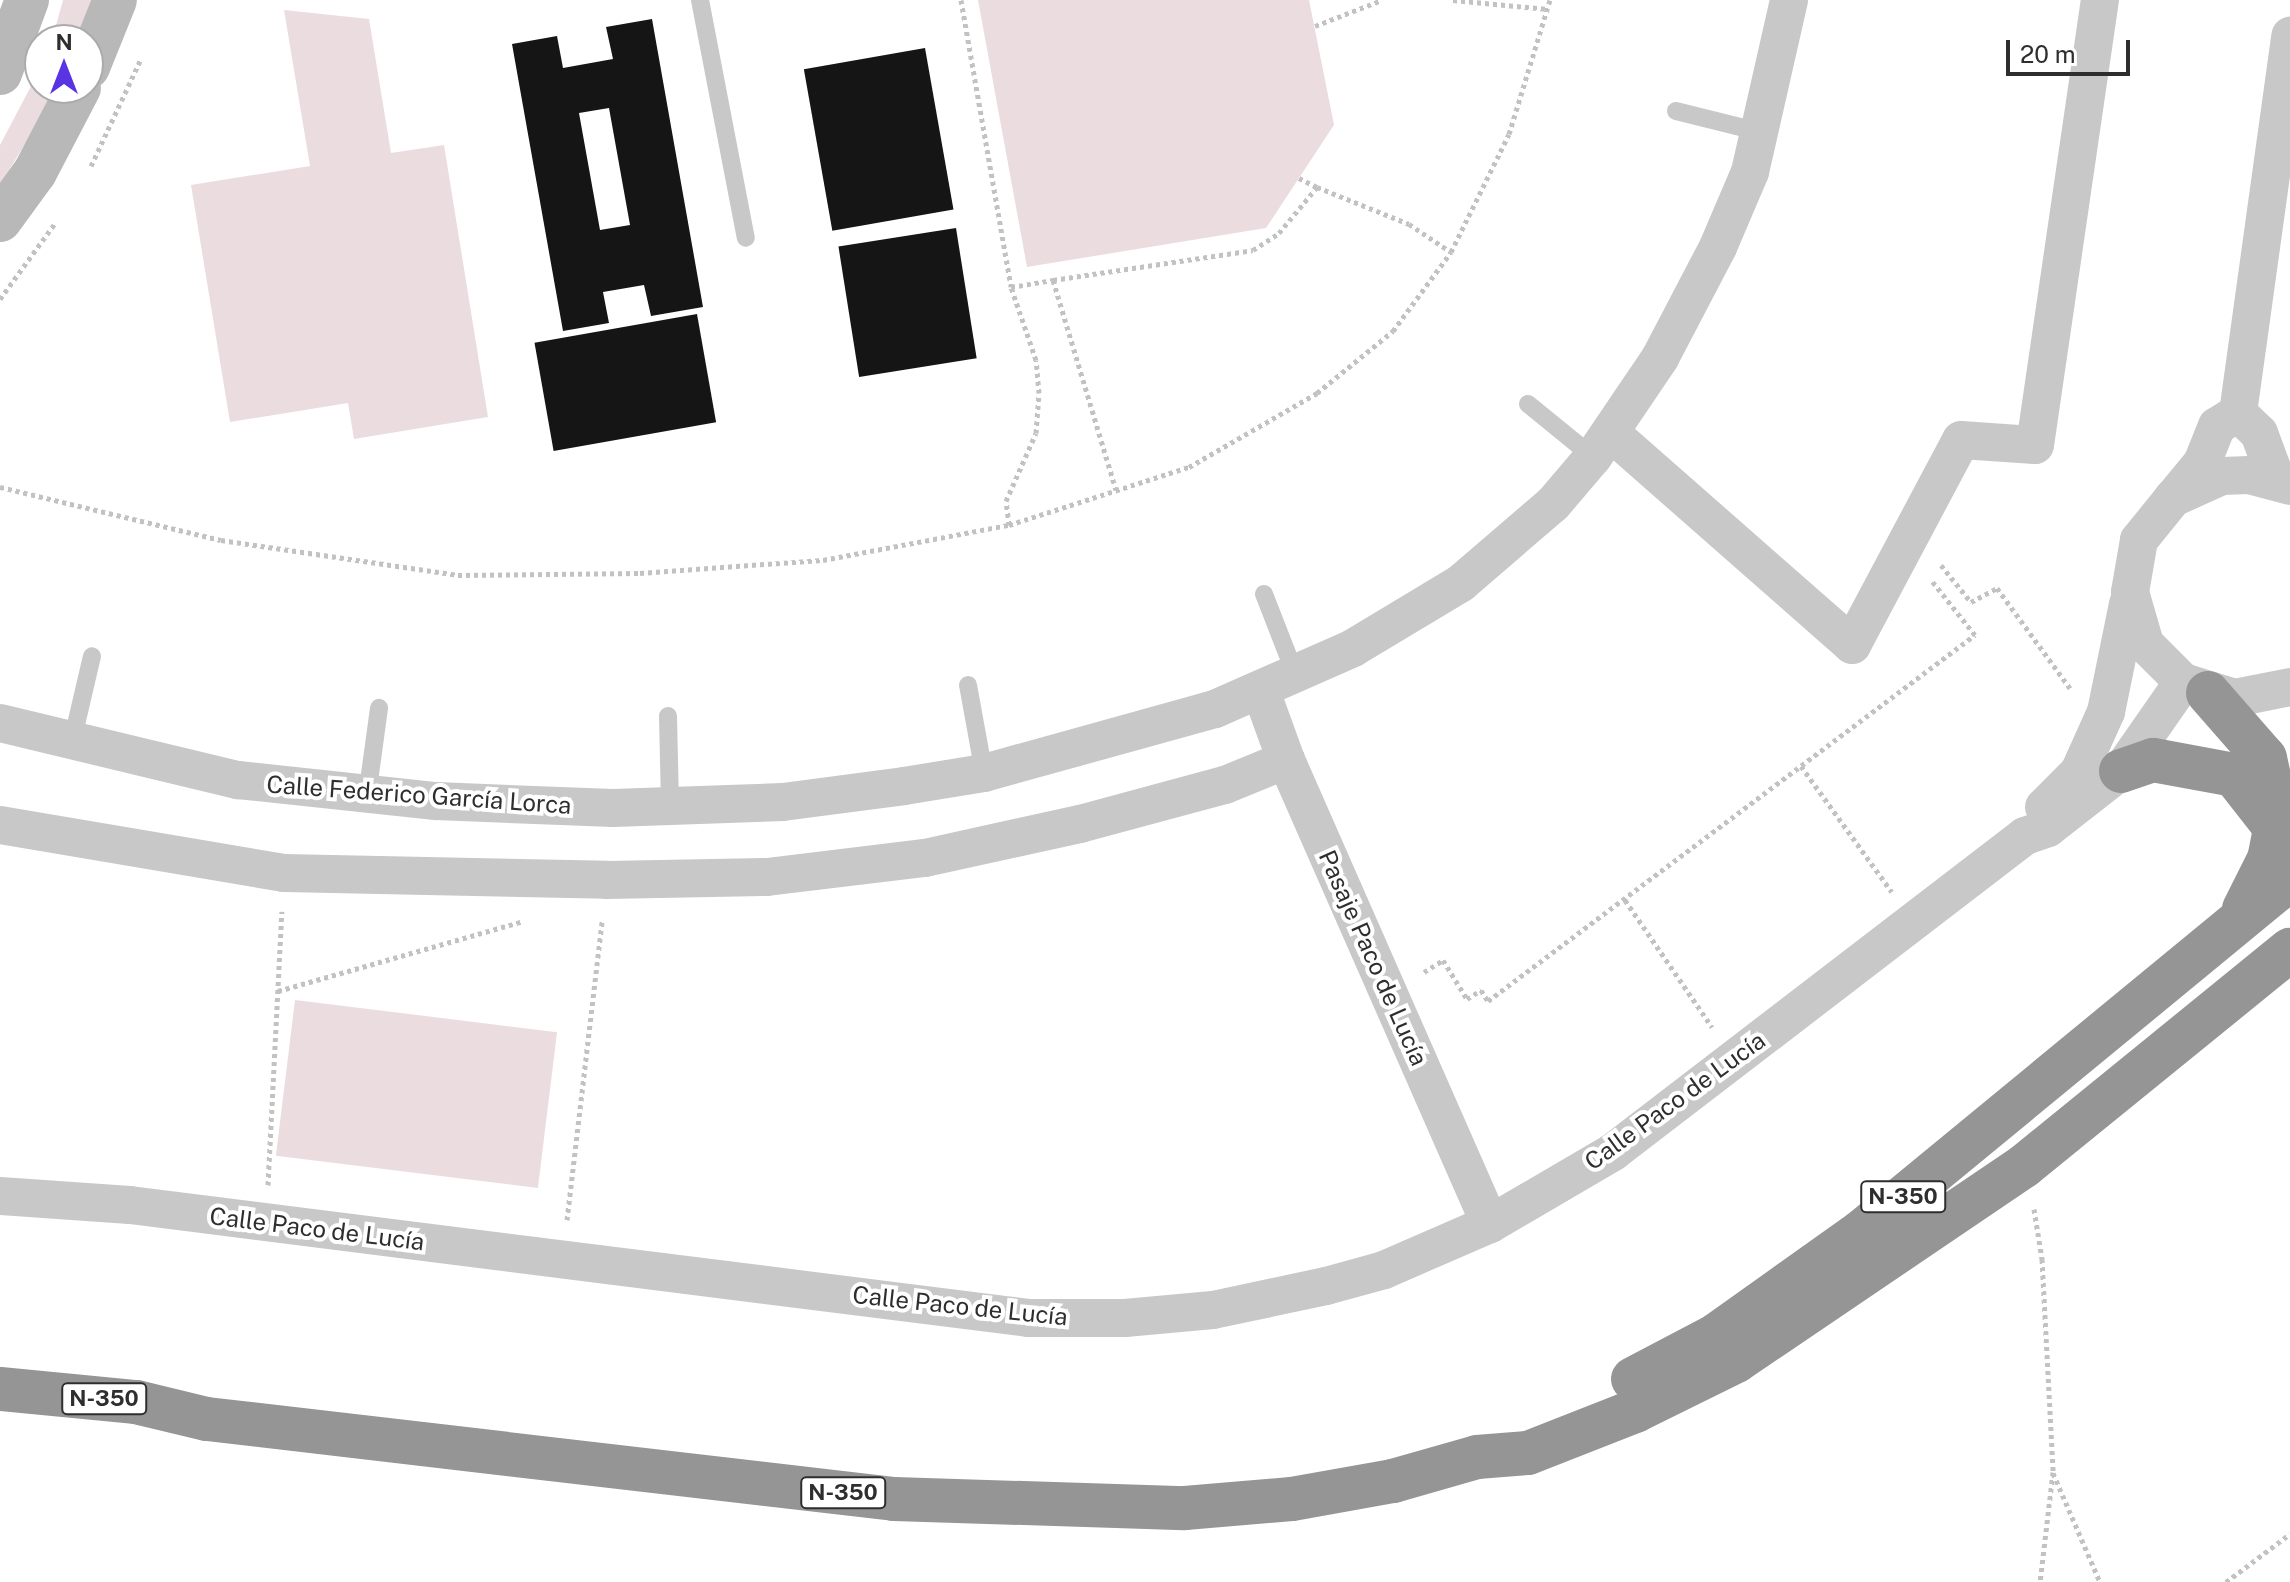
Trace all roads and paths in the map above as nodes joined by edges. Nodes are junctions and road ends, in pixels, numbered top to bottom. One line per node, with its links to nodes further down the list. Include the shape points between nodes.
1 (27, 0): 14 (main road)
2 (115, 0): 12 (main road)
3 (700, 0): 21 (lane)
4 (961, 0): 24 (path)
5 (1382, 0): 11 (path)
6 (1453, 0): 10 (path)
7 (1550, 0): 10 (path)
8 (1789, 0): 17 (street, Calle Federico García Lorca)
9 (2100, 0): 33 (street, via 2035,445 1961,440)
10 (1549, 9): 22 (path, via 1509,134)
11 (1315, 26)
12 (104, 27)
13 (2290, 36): 26 (street)
14 (0, 73)
15 (71, 104): 20 (main road, via 35,172)
16 (1676, 111): 17 (lane)
17 (1761, 132): 27 (street, Calle Federico García Lorca, via 1750,172 1688,309)
18 (1299, 178): 19 (path)
19 (1317, 187): 22 (path, via 1409,224); 23 (path, via 1279,233 1253,250)
20 (0, 220)
21 (746, 238)
22 (1451, 252): 30 (path, via 1393,331 1317,393 1189,467)
23 (1053, 280): 24 (path); 30 (path)
24 (1011, 287): 32 (path, via 1036,360 1039,393 1036,433 1006,501)
25 (1528, 404): 27 (lane)
26 (2238, 413): 28 (street, via 2259,433); 31 (street, Calle Paco de Lucía, via 2217,426 2202,463)
27 (1602, 445): 33 (street, via 1852,645); 37 (street, Calle Federico García Lorca, via 1553,504 1461,583)
28 (2283, 483): 31 (street, via 2222,476)
29 (0, 487): 32 (path, via 221,540 458,575 640,573 823,560)
30 (1116, 490): 32 (path)
31 (2173, 498): 34 (street, Calle Paco de Lucía, via 2139,540)
32 (1009, 525)
33 (1908, 538): 45 (path, via 1971,602 1997,588 2077,698); 49 (path, via 1975,635)
34 (2130, 592): 40 (street, via 2145,644); 45 (street, Calle Paco de Lucía, via 2123,648)
35 (1264, 594): 37 (lane)
36 (92, 656): 46 (lane)
37 (1296, 676): 41 (street, Calle Federico García Lorca)
38 (968, 685): 51 (lane)
39 (2290, 687): 40 (street, via 2262,696)
40 (2196, 688): 48 (highway); 50 (street, Calle Paco de Lucía)
41 (1261, 691): 47 (street, Pasaje Paco de Lucía); 51 (street, Calle Federico García Lorca, via 1161,728)
42 (379, 708): 52 (lane)
43 (668, 716): 53 (lane)
44 (0, 723): 46 (street, Calle Federico García Lorca)
45 (2096, 735): 56 (street, Calle Paco de Lucía, via 2079,772 2037,813)
46 (72, 742): 52 (street, Calle Federico García Lorca, via 238,780)
47 (1286, 760): 59 (street, via 1225,785 925,858 767,877); 67 (street, Pasaje Paco de Lucía)
48 (2278, 763): 55 (highway)
49 (1801, 766): 60 (path); 63 (path)
50 (2121, 771): 55 (highway, via 2153,760 2234,775 2257,798); 56 (street, Calle Paco de Lucía, via 2048,828)
51 (984, 773): 53 (street, Calle Federico García Lorca, via 783,802)
52 (367, 796): 53 (street, Calle Federico García Lorca, via 519,807)
53 (670, 807)
54 (0, 825): 57 (street)
55 (2275, 829): 64 (highway, via 2259,886)
56 (2025, 836): 63 (street, Calle Paco de Lucía)
57 (284, 873): 59 (street); 66 (path)
58 (2290, 879): 64 (highway, N-350)
59 (607, 880): 73 (path)
60 (1625, 900): 67 (path, via 1488,1001 1481,990 1467,999 1443,960); 68 (path)
61 (531, 918): 66 (path)
62 (2290, 919): 69 (highway, via 2121,1059)
63 (1913, 922): 68 (street, Calle Paco de Lucía)
64 (2234, 926): 77 (highway, N-350, via 1861,1232 1715,1336 1519,1431)
65 (2290, 950): 69 (highway, N-350)
66 (278, 991): 71 (path)
67 (1388, 993): 72 (street, Pasaje Paco de Lucía)
68 (1734, 1059): 72 (street, Calle Paco de Lucía, via 1613,1152)
69 (2024, 1166): 77 (highway, N-350, via 1736,1361 1635,1411 1528,1453); 78 (path, via 2042,1259)
70 (0, 1196): 71 (street, Calle Paco de Lucía)
71 (266, 1223): 73 (street, Calle Paco de Lucía)
72 (1490, 1224): 73 (street, Calle Paco de Lucía, via 1384,1270 1326,1286 1213,1310 1125,1318 1028,1318)
73 (562, 1259)
74 (0, 1389): 76 (highway, N-350, via 136,1402)
75 (0, 1419): 76 (highway, N-350, via 135,1426)
76 (207, 1419): 77 (highway, N-350, via 894,1499 1069,1507 1185,1508 1292,1499 1393,1481)
77 (1477, 1457)
78 (2053, 1472): 80 (path); 81 (path)
79 (2290, 1534): 82 (path)
80 (2040, 1582)
81 (2100, 1582)
82 (2226, 1582)

